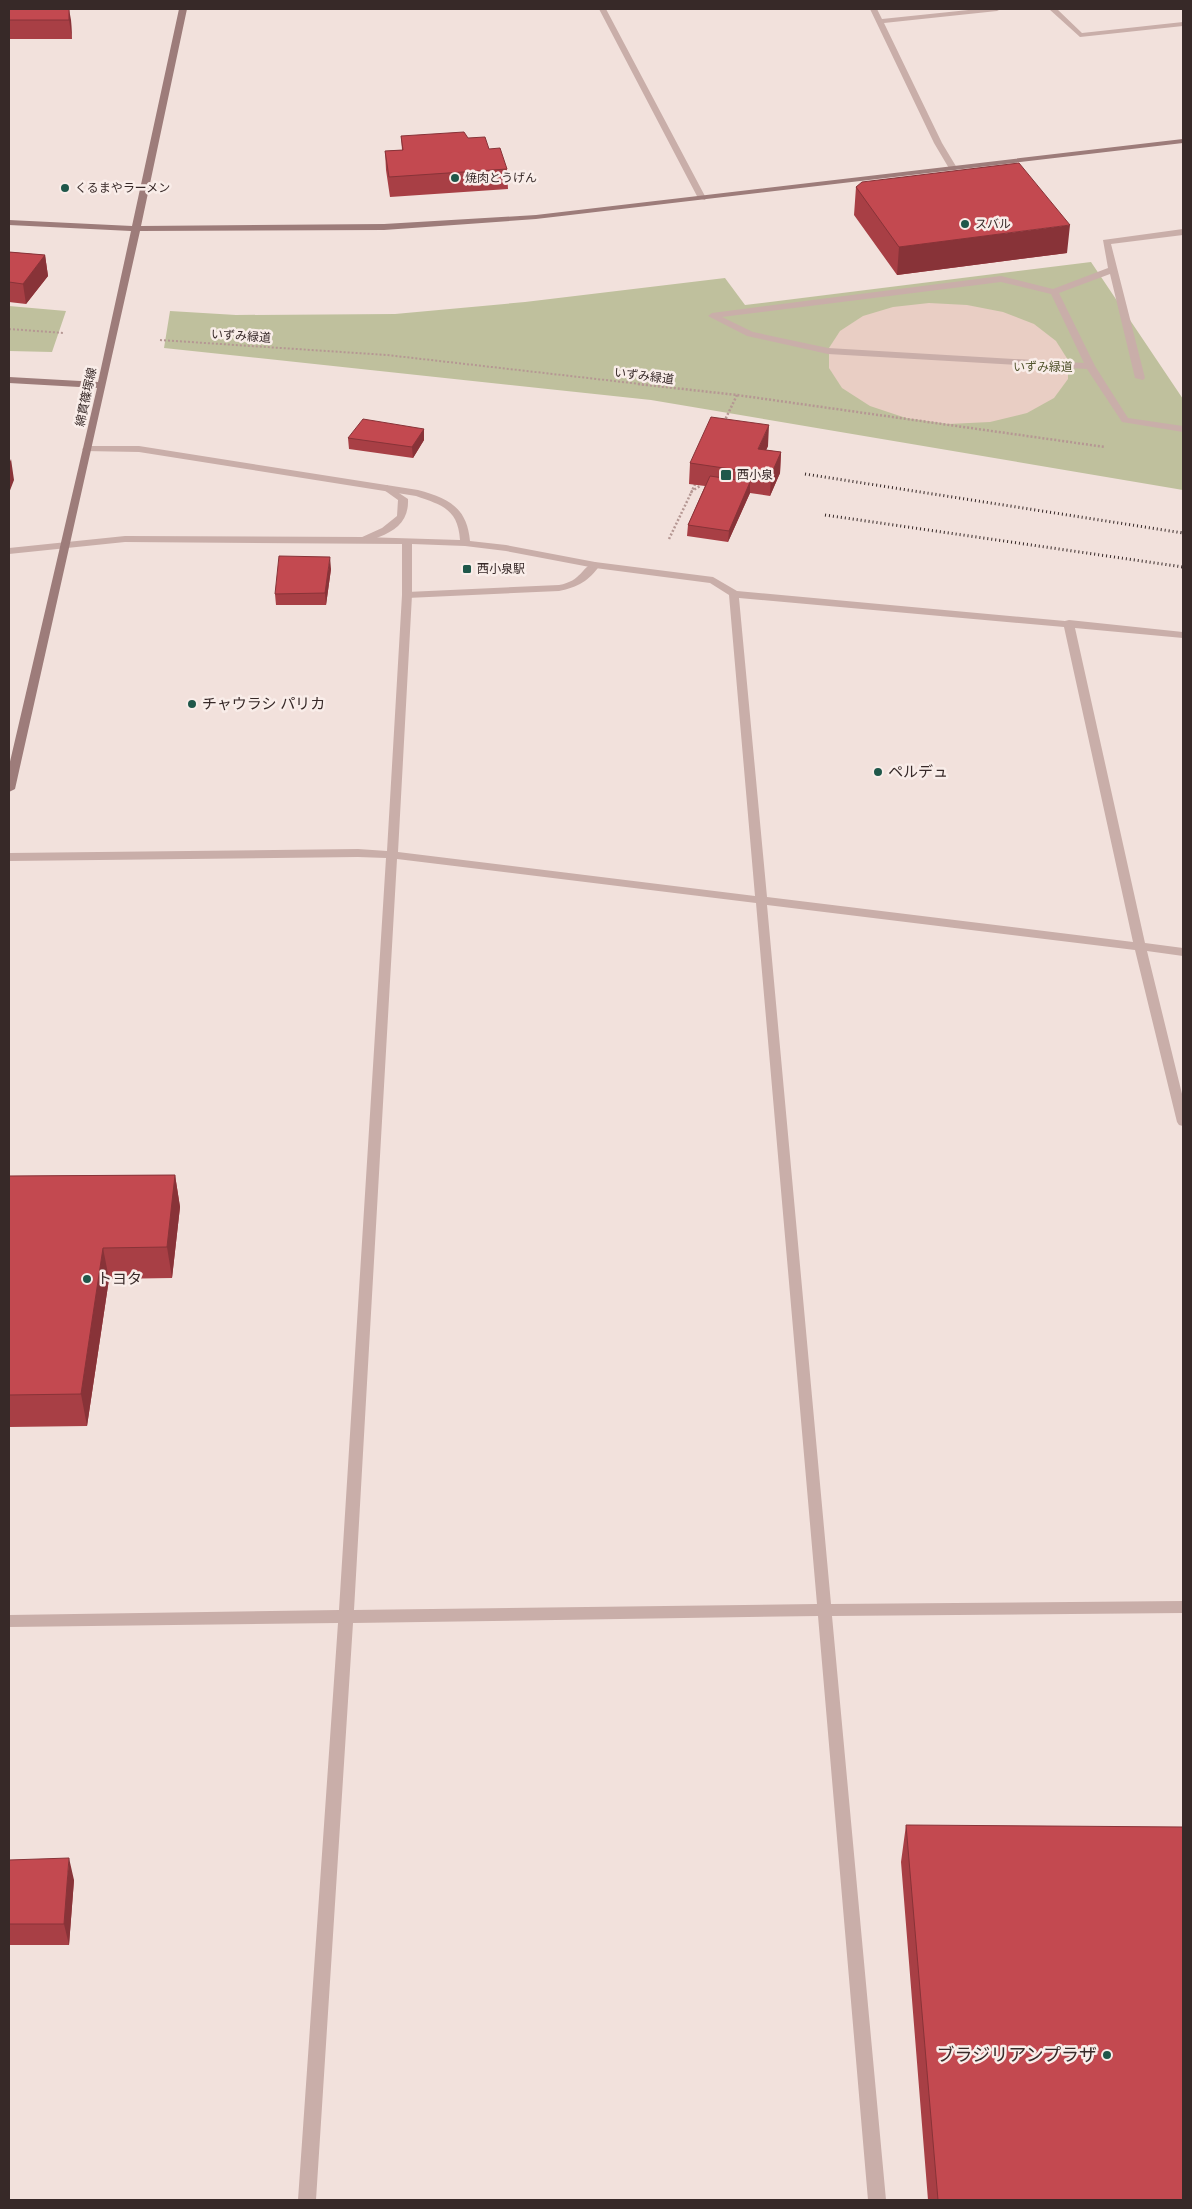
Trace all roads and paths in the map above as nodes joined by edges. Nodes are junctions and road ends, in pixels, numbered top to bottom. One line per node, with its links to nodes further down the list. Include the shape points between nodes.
1 (183, 9): 12 (main road, 綿貫篠塚線)
2 (602, 9): 10 (street)
3 (874, 9): 6 (street)
4 (997, 9): 6 (street)
5 (1054, 9): 7 (street, via 1080,36)
6 (880, 21): 9 (street)
7 (1183, 24)
8 (1183, 140): 9 (main road)
9 (953, 168): 10 (main road)
10 (702, 198): 12 (main road, via 450,224)
11 (9, 222): 12 (main road)
12 (136, 228): 22 (main road, 綿貫篠塚線)
13 (1183, 232): 14 (street, via 1106,242)
14 (1112, 270): 15 (street); 20 (street)
15 (1054, 292): 19 (street); 19 (street, via 1001,279 712,316 750,334 828,351)
16 (9, 329): 17 (path)
17 (64, 333)
18 (160, 340): 23 (path, いずみ緑道, via 387,355)
19 (1090, 366): 24 (street, via 1125,420)
20 (1140, 378)
21 (9, 380): 22 (main road)
22 (100, 385): 27 (main road, 綿貫篠塚線)
23 (737, 395): 25 (path); 26 (path, いずみ緑道)
24 (1183, 429)
25 (720, 431)
26 (1106, 447)
27 (87, 449): 30 (street, via 139,449); 36 (main road, 綿貫篠塚線)
28 (700, 475): 31 (path)
29 (700, 486): 33 (path, via 692,491)
30 (387, 488): 32 (street, via 403,499 403,515 400,521); 35 (street, via 418,492 448,504 459,516 465,531)
31 (692, 493)
32 (363, 540): 34 (street); 36 (street, via 125,539)
33 (668, 540)
34 (407, 541): 35 (street); 40 (street)
35 (465, 543): 38 (street)
36 (66, 544): 37 (street); 43 (main road, 綿貫篠塚線)
37 (9, 551)
38 (595, 565): 39 (street, via 713,580); 40 (street, via 573,586)
39 (734, 594): 41 (street); 46 (street)
40 (407, 595): 44 (street)
41 (1070, 623): 42 (street); 47 (street, via 1070,636)
42 (1183, 635)
43 (9, 789)
44 (392, 855): 45 (street); 46 (street); 52 (street)
45 (9, 857)
46 (763, 900): 47 (street); 51 (street)
47 (1140, 948): 48 (street); 49 (street)
48 (1183, 952)
49 (1183, 1122)
50 (1183, 1607): 51 (street)
51 (825, 1610): 52 (street); 55 (street)
52 (346, 1616): 53 (street); 54 (street)
53 (9, 1621)
54 (307, 2200)
55 (877, 2200)

